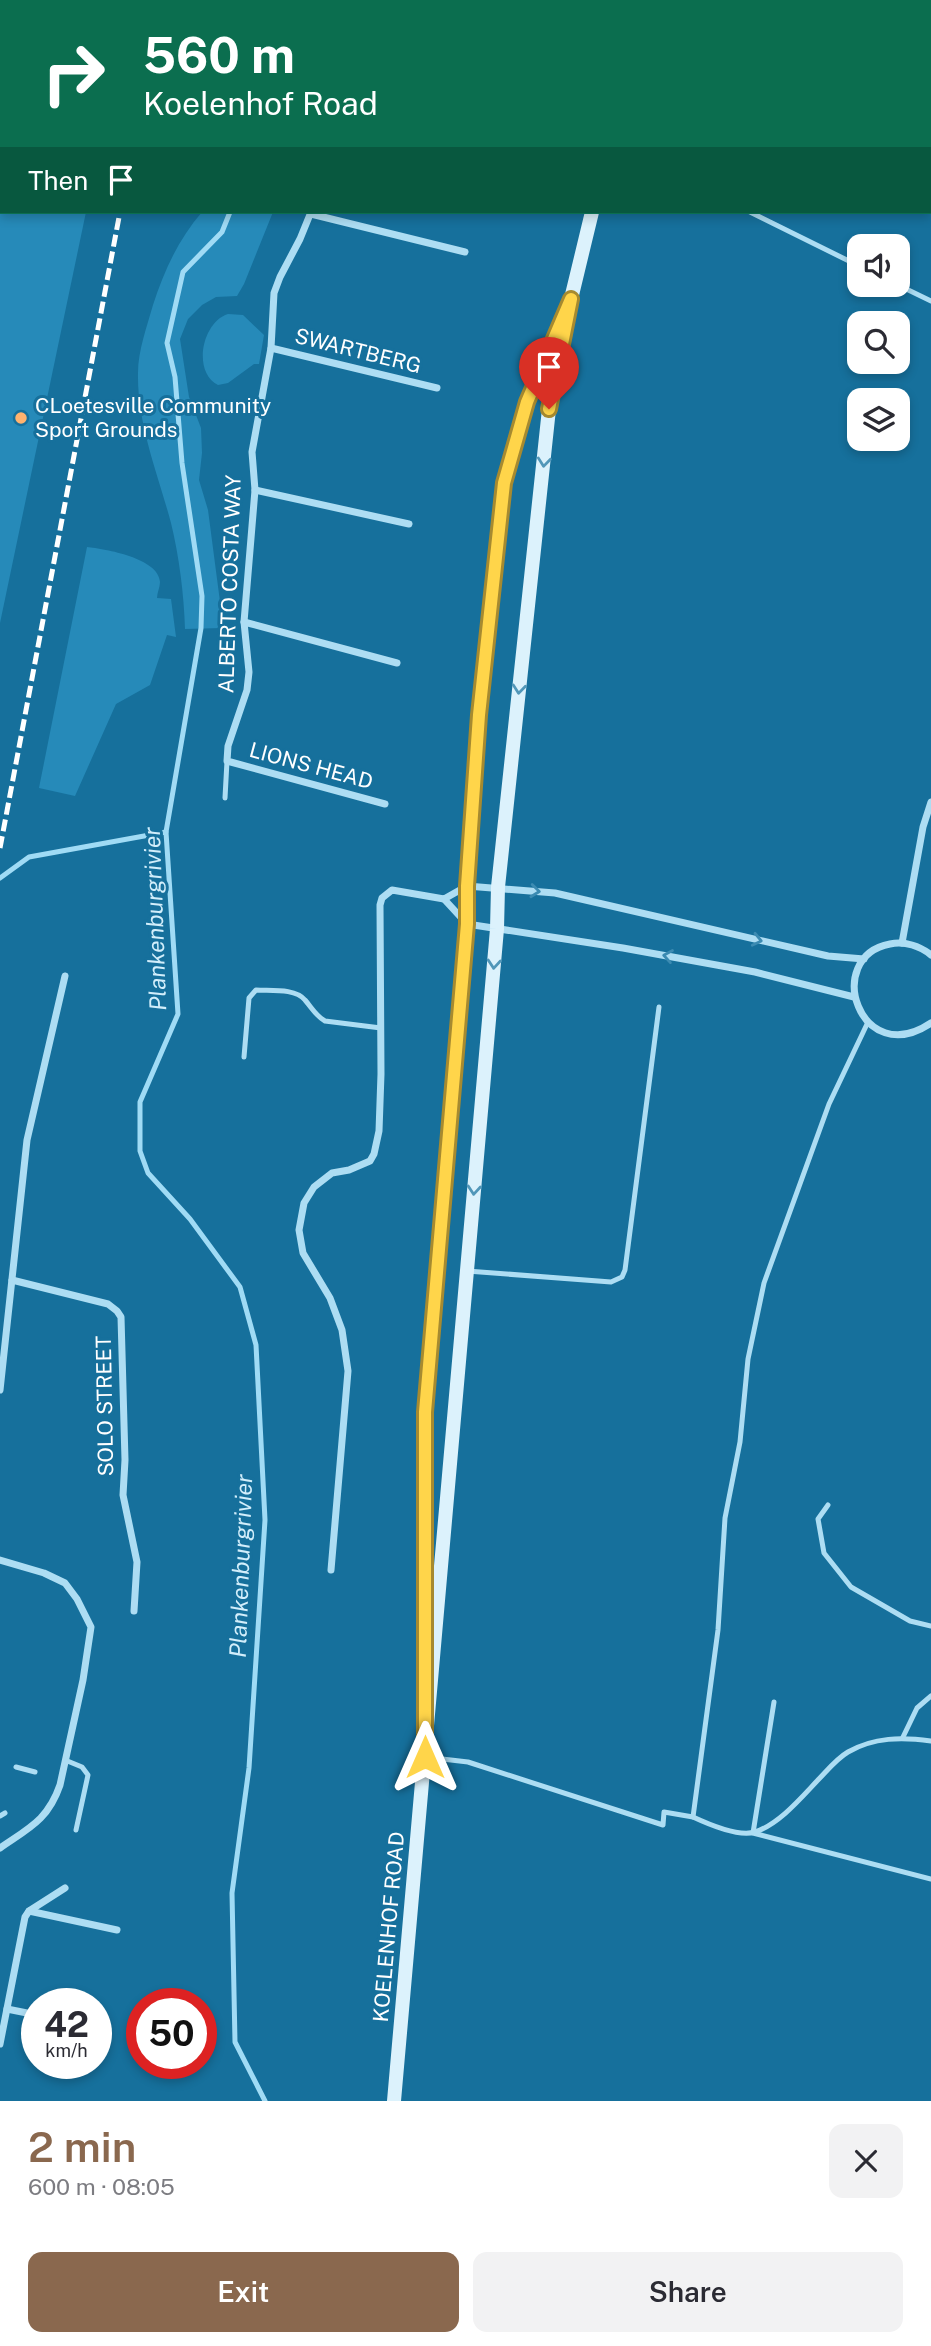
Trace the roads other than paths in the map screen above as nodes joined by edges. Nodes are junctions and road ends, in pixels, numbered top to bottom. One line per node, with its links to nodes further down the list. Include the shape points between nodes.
1 (311, 214): 10 (street, ALBERTO COSTA WAY, via 274,293)
2 (315, 214): 5 (street)
3 (592, 214): 8 (main road, KOELENHOF ROAD)
4 (754, 214): 6 (lane)
5 (464, 252)
6 (847, 260)
7 (910, 291): 9 (lane)
8 (571, 299): 20 (main road, KOELENHOF ROAD, via 527,402 504,483 479,715); 21 (main road, KOELENHOF ROAD, one-way to 21, via 549,409)
9 (931, 301)
10 (271, 348): 11 (street, SWARTBERG); 12 (street, ALBERTO COSTA WAY, via 252,452)
11 (437, 388)
12 (255, 490): 13 (street); 14 (street, ALBERTO COSTA WAY)
13 (409, 524)
14 (244, 622): 15 (street); 16 (street, ALBERTO COSTA WAY, via 247,690)
15 (397, 663)
16 (227, 761): 17 (lane, ALBERTO COSTA WAY); 19 (street, LIONS HEAD)
17 (225, 798)
18 (931, 802): 25 (street)
19 (385, 804)
20 (467, 886): 21 (street); 22 (street); 23 (main road, KOELENHOF ROAD)
21 (498, 887): 24 (main road, KOELENHOF ROAD); 27 (street, one-way to 27, via 555,893 828,956)
22 (444, 899): 23 (street); 33 (street, via 392,890 382,898)
23 (467, 924): 24 (street); 49 (main road, KOELENHOF ROAD, via 425,1412)
24 (496, 929): 29 (street, one-way to 24, via 755,972); 37 (main road, KOELENHOF ROAD, one-way to 37)
25 (902, 943): 26 (street); 27 (street, via 888,944)
26 (931, 956)
27 (864, 959): 29 (street, via 857,971)
28 (65, 976): 38 (street, via 27,1140)
29 (854, 997): 31 (street)
30 (659, 1007): 37 (lane, via 622,1277 611,1282)
31 (868, 1022): 34 (street, via 892,1035); 53 (lane, via 829,1104 764,1283 725,1518 718,1630)
32 (931, 1023): 34 (street)
33 (381, 1028): 36 (lane, via 325,1021 298,994 256,990 249,998); 42 (street, via 379,1131 373,1158 332,1173 314,1187 304,1203 299,1230 303,1253 330,1298 342,1330 348,1371)
34 (919, 1031): 35 (street)
35 (931, 1034)
36 (244, 1057)
37 (467, 1271): 49 (main road, KOELENHOF ROAD)
38 (12, 1280): 39 (street); 43 (street, SOLO STREET, via 108,1304 121,1318 123,1494 137,1563)
39 (0, 1390)
40 (828, 1505): 44 (lane, via 818,1519 824,1553 850,1587 910,1621)
41 (0, 1560): 50 (street, via 65,1583 91,1627)
42 (331, 1570)
43 (134, 1611)
44 (931, 1626)
45 (931, 1696): 47 (lane, via 917,1708)
46 (774, 1702): 55 (lane)
47 (903, 1737): 48 (lane); 55 (lane, via 863,1744 845,1753 799,1801)
48 (931, 1741)
49 (425, 1757): 53 (lane, via 468,1762 663,1825 664,1812); 64 (main road, KOELENHOF ROAD)
50 (65, 1760): 54 (lane, via 88,1775); 56 (street, via 51,1809)
51 (16, 1767): 52 (lane)
52 (35, 1772)
53 (693, 1817): 55 (lane)
54 (76, 1830)
55 (753, 1833): 57 (lane)
56 (0, 1847)
57 (931, 1879)
58 (65, 1888): 59 (street)
59 (29, 1911): 60 (street); 61 (street)
60 (117, 1930)
61 (7, 2009): 62 (street); 63 (street)
62 (21, 2012)
63 (0, 2043)
64 (394, 2101)

